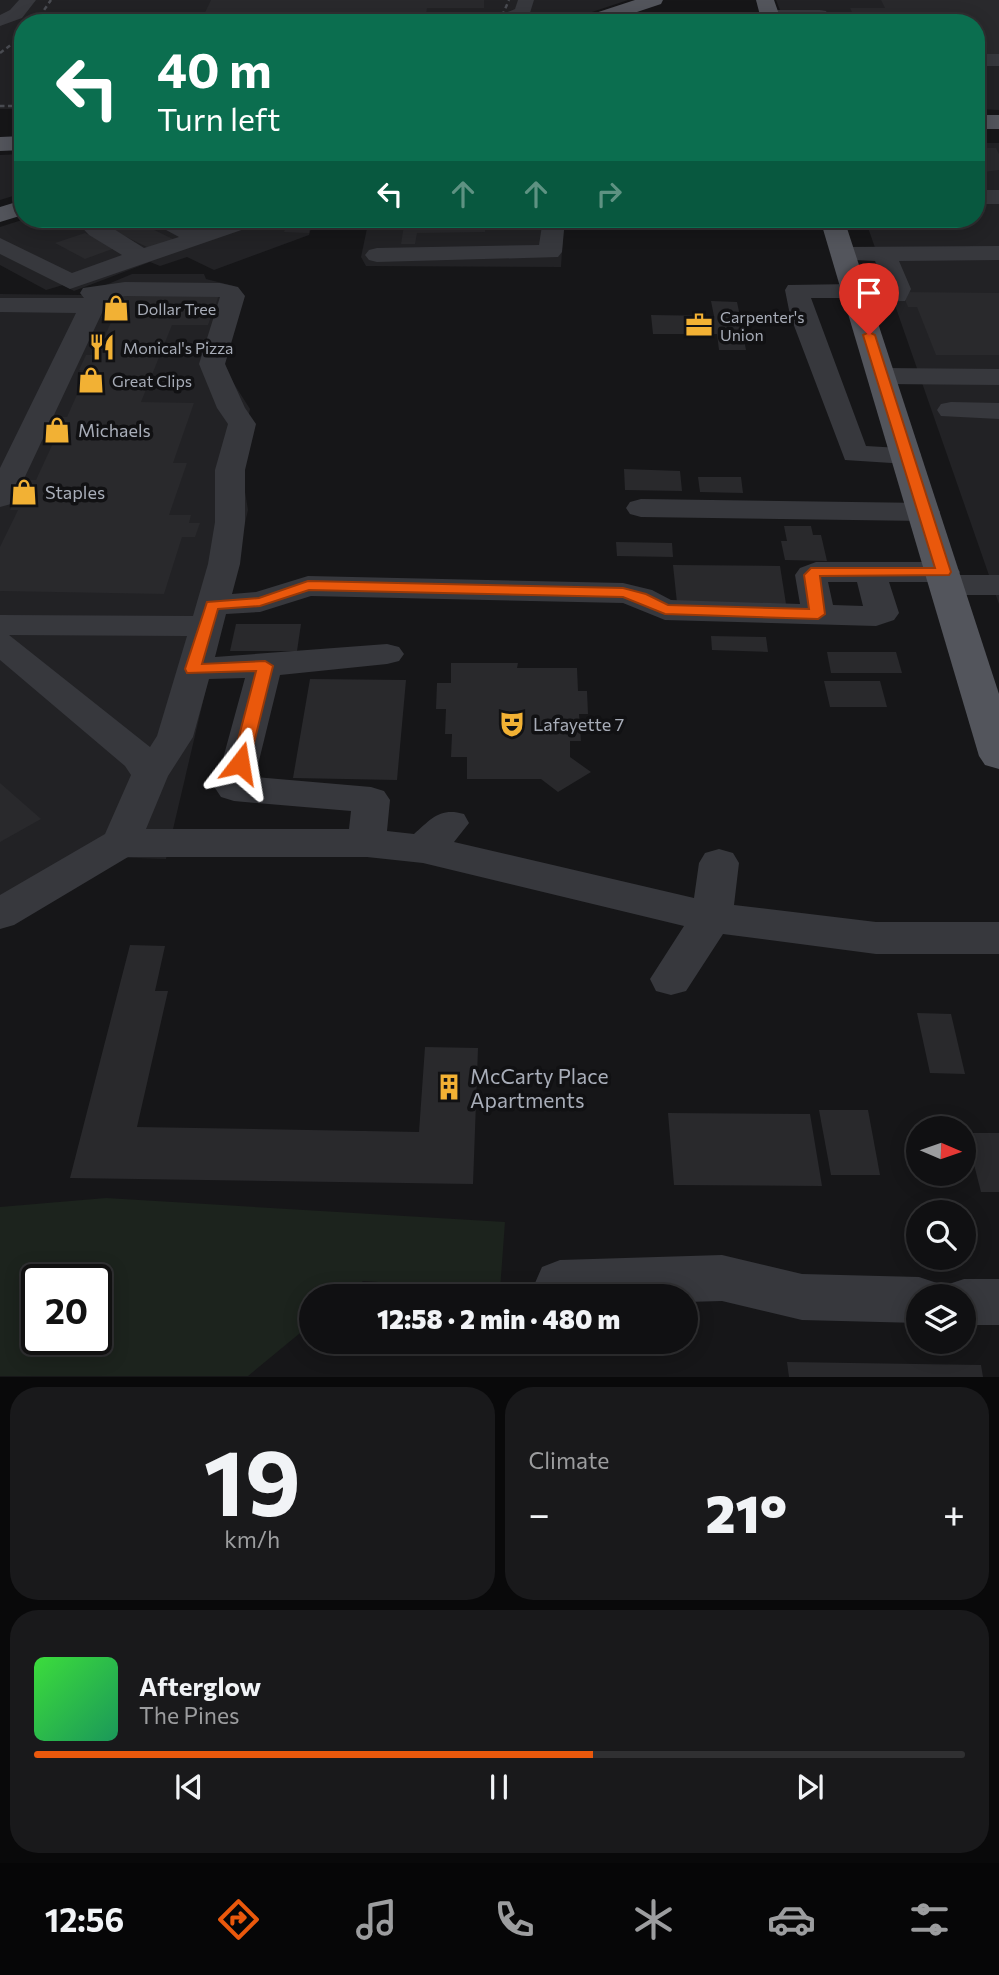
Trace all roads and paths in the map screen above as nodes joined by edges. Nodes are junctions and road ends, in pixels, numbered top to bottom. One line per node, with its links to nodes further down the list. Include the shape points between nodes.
1 (28, 0): 4 (street)
2 (654, 0): 5 (main road)
3 (769, 12): 6 (street)
4 (16, 14)
5 (611, 14)
6 (803, 14)
7 (95, 228): 18 (street)
8 (180, 228): 12 (street)
9 (226, 228): 12 (street)
10 (553, 228): 17 (street, via 550,252)
11 (835, 228): 15 (main road)
12 (199, 238): 18 (street)
13 (0, 245): 19 (street)
14 (999, 253): 16 (street)
15 (843, 254): 16 (street); 20 (main road)
16 (884, 254): 20 (street, via 899,289 896,296)
17 (377, 255)
18 (141, 256): 19 (street)
19 (70, 282): 21 (street)
20 (856, 293): 23 (main road); 27 (street, via 797,290 855,454)
21 (96, 301): 22 (street); 28 (street); 35 (street, via 124,289 220,290 233,296 212,364 242,424 230,470 224,564)
22 (0, 305)
23 (882, 376): 24 (street); 27 (main road)
24 (999, 377)
25 (951, 410): 26 (street)
26 (999, 411)
27 (907, 455): 30 (main road)
28 (0, 498)
29 (641, 508): 30 (street, via 841,511 846,530)
30 (928, 521): 32 (main road)
31 (870, 572): 32 (street); 34 (street, via 811,575); 34 (street, via 882,613)
32 (946, 578): 33 (street); 41 (main road)
33 (999, 585)
34 (818, 614): 35 (street, via 665,610 623,593 308,586)
35 (209, 616): 36 (street); 40 (street)
36 (0, 625)
37 (0, 643): 42 (street, via 138,757)
38 (387, 654): 39 (street)
39 (265, 666): 40 (street); 44 (street, via 234,788 371,800)
40 (193, 669): 42 (street, via 175,737)
41 (999, 756)
42 (150, 775): 43 (street)
43 (121, 843): 44 (street); 46 (street)
44 (367, 843): 47 (street, via 437,836)
45 (719, 863): 47 (street)
46 (0, 914)
47 (712, 917): 48 (street, via 876,938); 49 (street)
48 (999, 938)
49 (671, 979)
50 (560, 1283): 51 (street, via 722,1278 802,1297)
51 (906, 1300)
52 (976, 1301): 53 (street)
53 (999, 1302)

